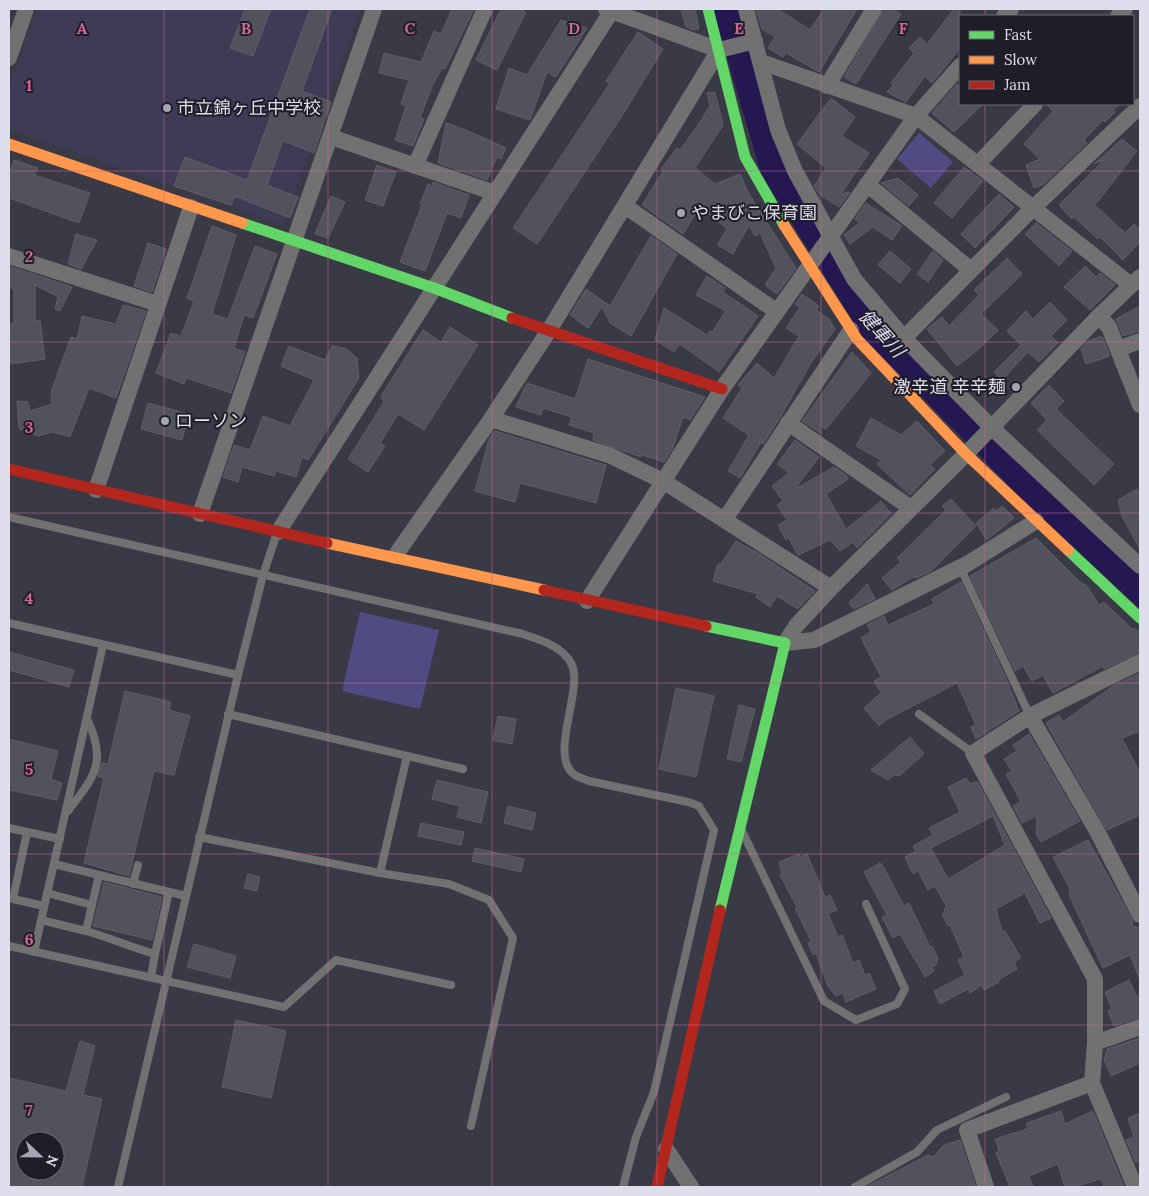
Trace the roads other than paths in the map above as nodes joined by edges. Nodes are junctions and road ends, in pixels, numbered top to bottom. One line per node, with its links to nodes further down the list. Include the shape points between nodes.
1 (26, 9): 10 (street)
2 (374, 9): 17 (street)
3 (485, 9): 20 (street)
4 (610, 9): 9 (street); 22 (street)
5 (708, 9): 9 (street)
6 (746, 9): 8 (street)
7 (874, 9): 13 (street)
8 (755, 41): 9 (street); 11 (street)
9 (719, 50): 23 (street); 29 (street, via 745,157)
10 (9, 58)
11 (761, 62): 13 (street); 26 (street, via 778,130 795,171)
12 (959, 67): 16 (street)
13 (827, 86): 16 (street)
14 (1034, 105): 19 (street)
15 (1140, 106): 25 (street)
16 (916, 116): 19 (street); 21 (street)
17 (331, 137): 20 (street); 27 (street)
18 (9, 144): 24 (street)
19 (978, 164): 25 (street)
20 (415, 166): 22 (street)
21 (867, 184): 26 (street); 30 (street)
22 (495, 193): 32 (street)
23 (625, 206): 34 (street); 37 (street)
24 (191, 207): 27 (street); 33 (street)
25 (1032, 209): 30 (street); 31 (street)
26 (830, 236): 29 (street); 38 (street, via 854,279)
27 (294, 241): 32 (street); 51 (street)
28 (9, 256): 33 (street)
29 (809, 265): 34 (street); 36 (street)
30 (971, 270): 38 (street)
31 (1136, 281): 35 (street)
32 (434, 288): 37 (street); 55 (street)
33 (158, 304): 49 (street)
34 (776, 311): 41 (street)
35 (1099, 316): 40 (street, via 1109,327); 45 (street)
36 (851, 330): 44 (street); 46 (street)
37 (548, 332): 41 (street); 43 (street)
38 (904, 338): 45 (street)
39 (1140, 340): 40 (street)
40 (1118, 349): 42 (street)
41 (722, 389): 48 (street)
42 (1140, 405)
43 (491, 419): 48 (street, via 609,455); 56 (street)
44 (788, 423): 50 (street); 53 (street)
45 (991, 427): 46 (street); 57 (street)
46 (966, 454): 50 (street); 54 (street)
47 (9, 467): 49 (street)
48 (663, 481): 53 (street); 61 (street)
49 (96, 490): 51 (street)
50 (911, 508): 60 (street)
51 (200, 514): 55 (street)
52 (9, 516): 59 (lane)
53 (725, 519): 60 (street)
54 (1036, 521): 58 (street); 62 (street)
55 (278, 532): 56 (street); 59 (lane)
56 (395, 556): 61 (street)
57 (1140, 566)
58 (960, 567): 64 (street, via 814,640); 70 (lane)
59 (264, 575): 67 (lane); 109 (lane, via 545,641 572,664 574,681 564,748 568,768 574,775 688,802 699,806 707,816 714,830 654,1092 636,1137)
60 (831, 588): 64 (street)
61 (587, 601): 64 (street)
62 (1140, 618)
63 (9, 623): 65 (lane)
64 (785, 643): 76 (street)
65 (103, 645): 67 (lane); 71 (lane)
66 (1140, 662): 70 (street)
67 (238, 675): 68 (lane)
68 (228, 714): 73 (lane); 79 (lane)
69 (919, 714): 72 (lane)
70 (1030, 716): 72 (street); 92 (street, via 1097,832)
71 (87, 719): 75 (lane); 75 (lane, via 98,756 92,779)
72 (973, 753): 102 (street, via 1095,979)
73 (407, 756): 74 (lane); 83 (lane)
74 (463, 769)
75 (65, 815): 80 (lane)
76 (738, 824): 89 (lane, via 824,1001 856,1020 896,1004 904,989); 106 (street)
77 (9, 828): 78 (lane)
78 (27, 832): 80 (lane); 91 (lane, via 13,899)
79 (200, 837): 83 (lane); 88 (lane)
80 (60, 840): 81 (lane)
81 (54, 864): 84 (lane); 87 (lane)
82 (138, 865): 85 (lane)
83 (380, 873): 105 (lane, via 449,884 489,900 513,938)
84 (99, 875): 85 (lane); 90 (lane)
85 (134, 884): 86 (lane)
86 (169, 892): 88 (lane); 97 (lane)
87 (47, 894): 90 (lane); 91 (lane)
88 (186, 896): 99 (lane)
89 (866, 904)
90 (92, 905): 94 (lane)
91 (44, 906): 93 (lane)
92 (1140, 915)
93 (41, 920): 94 (lane); 96 (lane)
94 (86, 931): 97 (lane)
95 (9, 946): 96 (lane)
96 (34, 952): 98 (lane)
97 (155, 954): 98 (lane)
98 (151, 977): 99 (lane)
99 (166, 980): 100 (lane, via 284,1008 336,960); 108 (lane)
100 (452, 985)
101 (1140, 1027): 102 (street)
102 (1095, 1043): 103 (street)
103 (1092, 1084): 107 (street); 113 (street, via 967,1130)
104 (1006, 1097): 112 (lane, via 937,1130 917,1152)
105 (471, 1126)
106 (666, 1149): 110 (street); 111 (street)
107 (1135, 1177)
108 (118, 1187)
109 (624, 1187)
110 (657, 1187)
111 (691, 1187)
112 (855, 1187)
113 (986, 1187)

